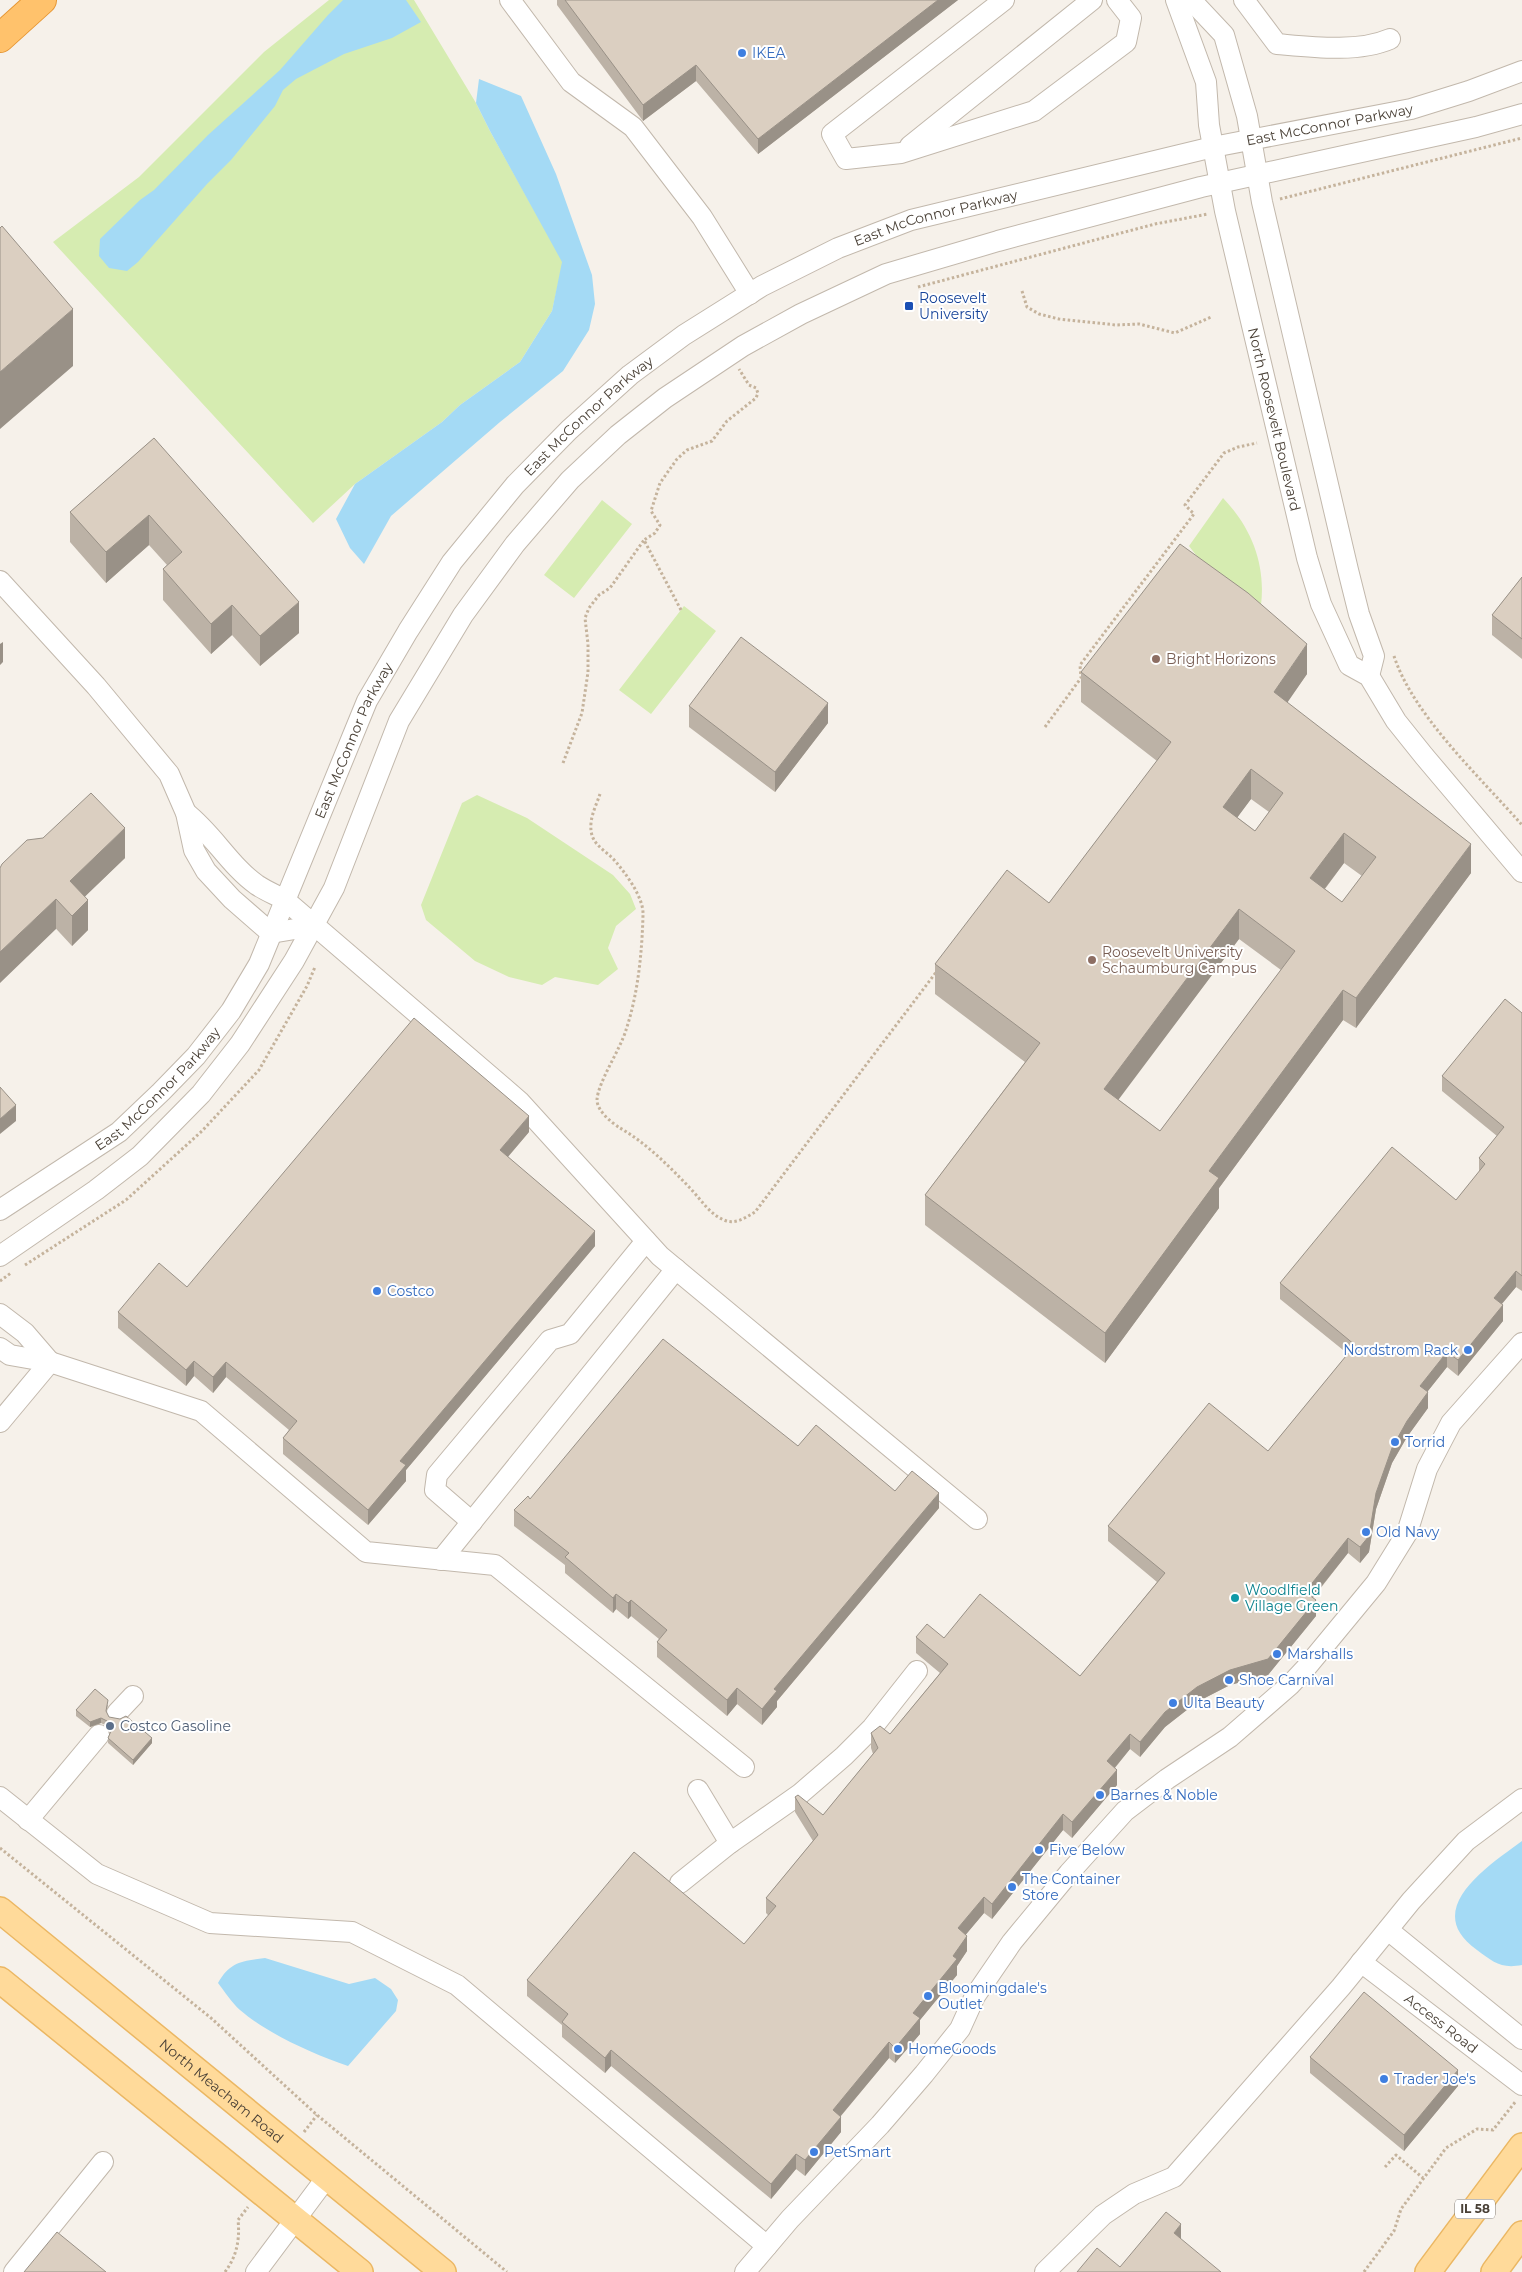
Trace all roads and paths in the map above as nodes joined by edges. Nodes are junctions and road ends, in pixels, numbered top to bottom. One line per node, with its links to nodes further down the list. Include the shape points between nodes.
1 (42, 0): 9 (highway)
2 (510, 0): 23 (street, via 571,82 632,127 702,217)
3 (1004, 0): 16 (street, via 832,134 846,159)
4 (1092, 0): 16 (street)
5 (1117, 0): 16 (street, via 1132,18 1126,42 1034,111)
6 (1176, 0): 15 (street, North Roosevelt Boulevard, via 1206,82)
7 (1191, 0): 14 (street, via 1224,35)
8 (1244, 0): 10 (street, via 1277,44 1318,48 1377,45)
9 (0, 38)
10 (1390, 39)
11 (1522, 71): 14 (street, East McConnor Parkway, via 1411,108)
12 (1522, 114): 17 (street, East McConnor Parkway)
13 (1522, 138): 19 (path, via 1281,199)
14 (1252, 140): 15 (street, East McConnor Parkway); 17 (street)
15 (1213, 148): 18 (street, North Roosevelt Boulevard); 23 (street, East McConnor Parkway, via 911,220 838,248)
16 (901, 153)
17 (1258, 174): 18 (street, East McConnor Parkway); 31 (street, via 1358,614 1374,656)
18 (1220, 183): 31 (street, North Roosevelt Boulevard, via 1307,558 1321,604 1349,665); 39 (street, East McConnor Parkway, via 886,274 743,346 665,398 618,435 570,480 515,544 462,616 423,679 399,721)
19 (1284, 208)
20 (1207, 214): 21 (path, via 1155,224)
21 (914, 288)
22 (1022, 291): 24 (path, via 1027,307 1040,314 1075,322 1139,324 1174,333)
23 (750, 294): 38 (street, East McConnor Parkway, via 684,335 623,381 569,430 515,486 452,562 367,701)
24 (1211, 317)
25 (731, 372): 27 (path, via 738,367 749,385 756,388 756,398 728,421 712,441 687,450 670,468 660,483 651,512 660,525)
26 (1257, 443): 32 (path, via 1238,446 1224,453 1185,505 1194,514 1080,665 1081,678)
27 (644, 540): 29 (path); 33 (path, via 610,588 589,608 585,618 588,663 582,713)
28 (0, 581): 35 (street, via 96,686 169,774)
29 (681, 610)
30 (1392, 649): 36 (path, via 1399,671 1435,726)
31 (1369, 676): 37 (street, North Roosevelt Boulevard, via 1396,721)
32 (1045, 727)
33 (563, 763)
34 (600, 794): 41 (path, via 591,823 593,840 615,861 638,895 644,911 635,991 626,1031 600,1087 597,1101 600,1109 617,1126 662,1160 715,1216 726,1222 739,1221 755,1212)
35 (186, 813): 38 (street, via 203,826 256,884); 40 (street, via 194,850 206,871)
36 (1522, 825)
37 (1522, 872)
38 (285, 900): 39 (street); 40 (street, East McConnor Parkway)
39 (320, 932): 40 (street); 43 (street, via 519,1101); 44 (street, East McConnor Parkway, via 294,961 240,1044 201,1094 140,1156); 46 (path, via 307,986 258,1070 202,1131 126,1200)
40 (271, 933): 42 (street, East McConnor Parkway, via 258,964 231,1011 196,1056 161,1092 119,1132)
41 (941, 964)
42 (0, 1210)
43 (646, 1241): 45 (street); 53 (street, via 570,1334 550,1340 437,1475 435,1490)
44 (0, 1256)
45 (676, 1269): 52 (street); 53 (street)
46 (0, 1281)
47 (0, 1314): 50 (street, via 25,1333)
48 (1522, 1343): 82 (street, via 1451,1423 1427,1469 1407,1533 1376,1583 1310,1662 1290,1685 1230,1736 1126,1811 1012,1942 975,1996 960,2029 924,2074)
49 (0, 1348): 50 (street, via 10,1355)
50 (50, 1362): 51 (street); 54 (street, via 201,1411 366,1552)
51 (0, 1422)
52 (977, 1519)
53 (472, 1522): 54 (street)
54 (441, 1560): 59 (street, via 496,1566)
55 (917, 1671): 64 (street, via 872,1728 844,1756 800,1794)
56 (133, 1696): 57 (street)
57 (117, 1713)
58 (99, 1735): 63 (street)
59 (744, 1767)
60 (698, 1790): 64 (street)
61 (0, 1797): 63 (street)
62 (1522, 1799): 68 (street, via 1466,1841)
63 (28, 1820): 82 (street, via 97,1874 210,1923 352,1932 457,1985)
64 (730, 1843): 66 (street)
65 (0, 1848): 88 (path, via 211,2018 317,2114)
66 (680, 1883)
67 (0, 1910): 77 (main road, North Meacham Road)
68 (1388, 1930): 69 (street); 71 (street)
69 (1361, 1962): 72 (street, Access Road); 90 (street, via 1174,2177 1134,2194 1103,2215)
70 (0, 1980): 79 (main road)
71 (1522, 2039)
72 (1522, 2085)
73 (1513, 2105): 78 (path, via 1493,2130 1477,2129 1446,2148)
74 (1522, 2146): 92 (main road, IL 58)
75 (103, 2162): 83 (street)
76 (1385, 2167): 78 (path, via 1396,2154)
77 (327, 2176): 79 (street); 87 (main road, North Meacham Road)
78 (1423, 2178): 91 (path, via 1401,2209 1394,2231)
79 (296, 2219): 85 (street); 86 (main road)
80 (238, 2220): 84 (path, via 240,2236 233,2261)
81 (1522, 2234): 93 (main road)
82 (767, 2246): 89 (street)
83 (14, 2272)
84 (225, 2272)
85 (256, 2272)
86 (360, 2272)
87 (443, 2272)
88 (507, 2272)
89 (745, 2272)
90 (1044, 2272)
91 (1364, 2272)
92 (1428, 2272)
93 (1494, 2272)

